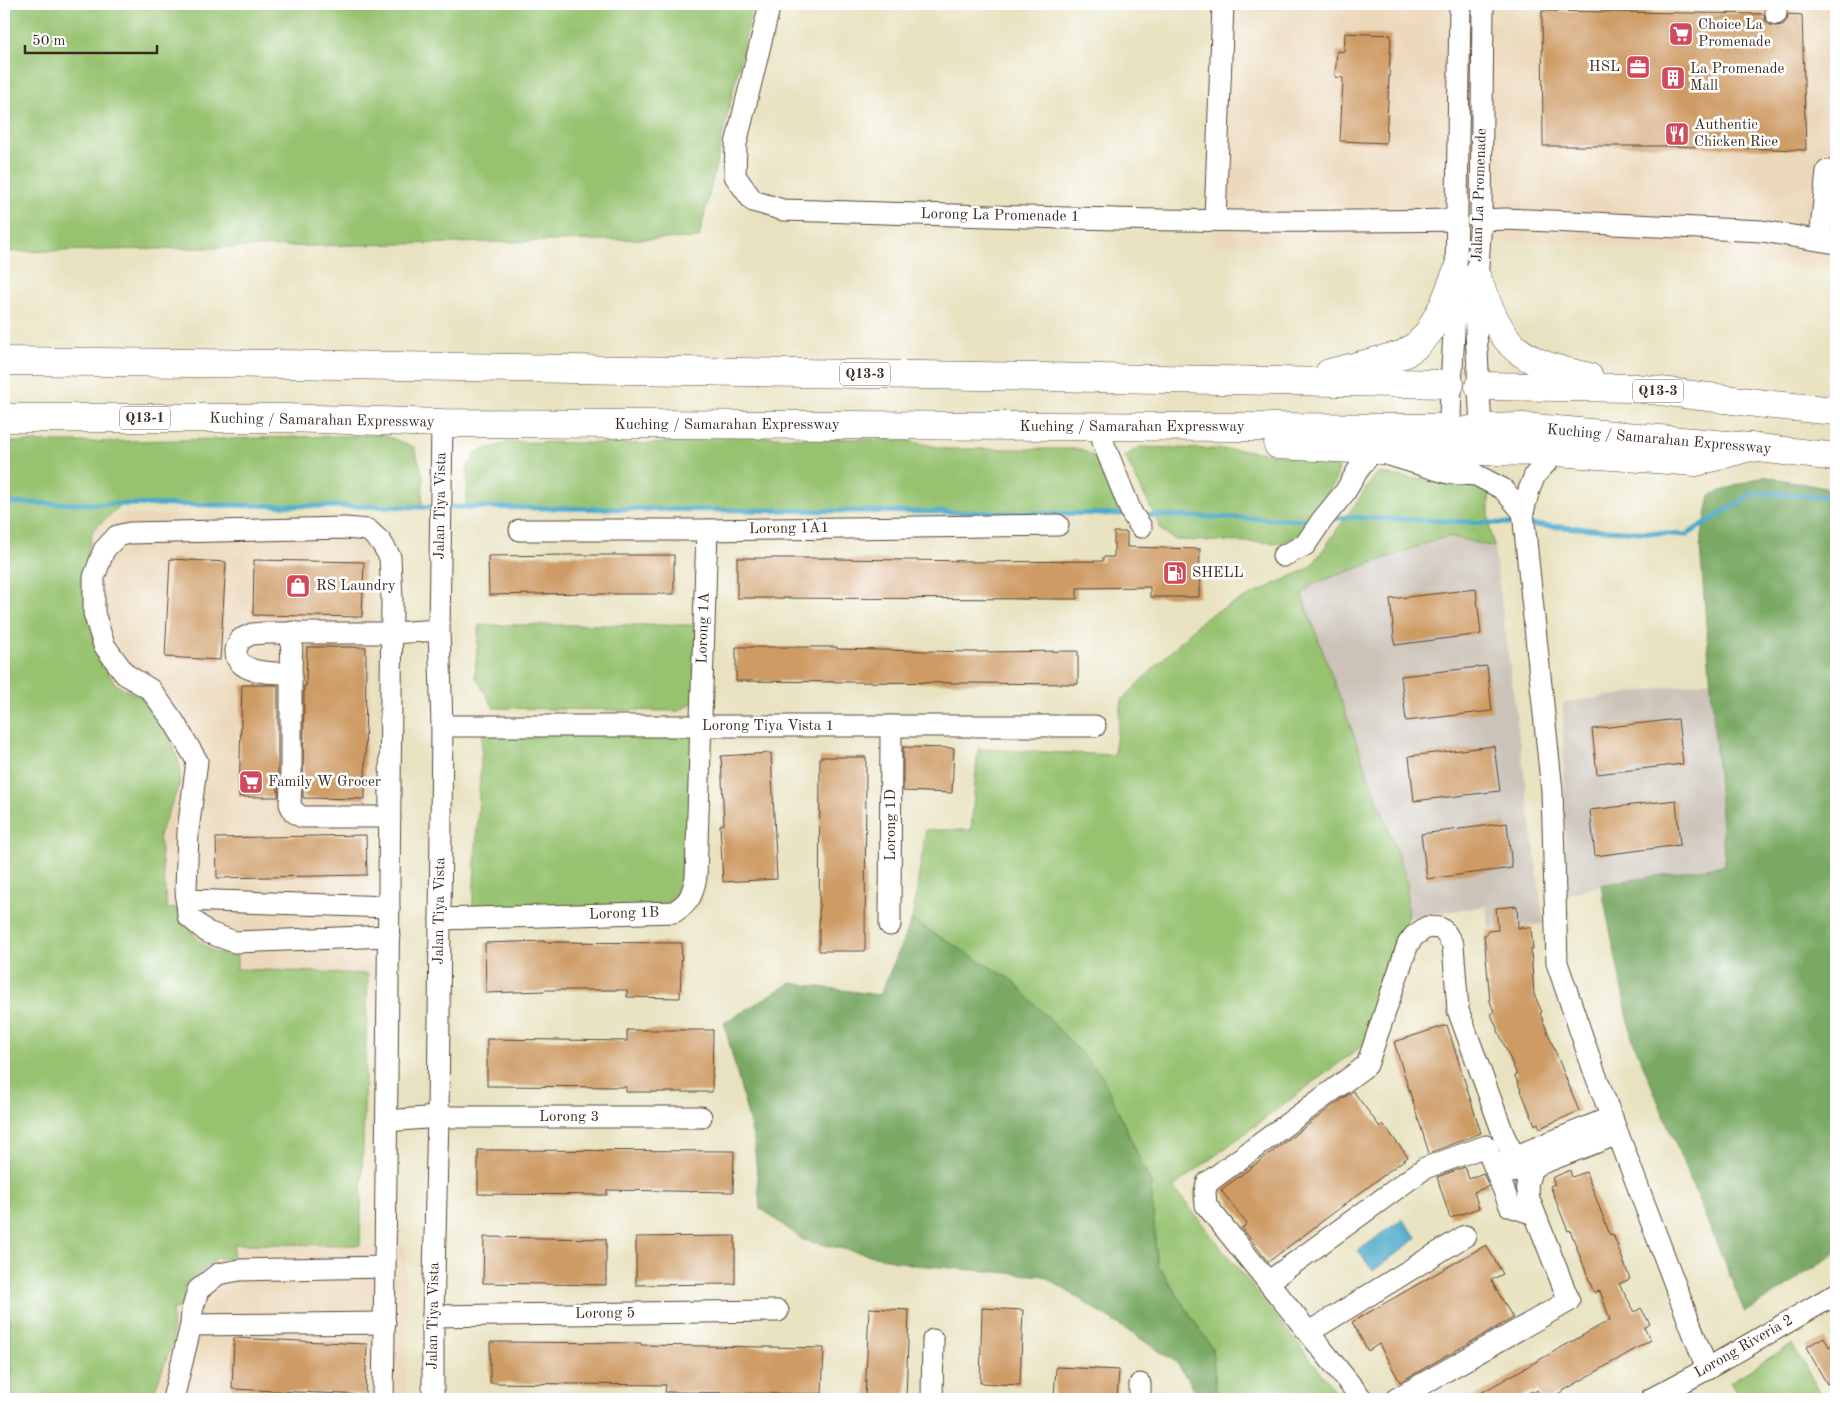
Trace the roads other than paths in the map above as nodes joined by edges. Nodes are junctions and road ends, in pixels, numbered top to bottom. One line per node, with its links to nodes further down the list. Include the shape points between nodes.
1 (770, 4): 6 (street, Lorong La Promenade 1, via 736,144 735,176 753,201 783,210)
2 (1223, 4): 6 (street)
3 (1460, 4): 7 (street, Jalan La Promenade)
4 (1483, 4): 8 (street, Jalan La Promenade)
5 (1836, 171): 9 (street, via 1828,171)
6 (1215, 220): 7 (street, Lorong La Promenade 1)
7 (1456, 220): 10 (street, Jalan La Promenade)
8 (1481, 220): 9 (street, via 1762,231); 10 (street, Jalan La Promenade)
9 (1828, 241)
10 (1467, 276): 12 (highway, via 1444,304 1429,332 1404,354); 13 (street, Jalan La Promenade); 14 (street, Jalan La Promenade, via 1475,312); 15 (highway, via 1506,339 1518,350 1561,371)
11 (4, 361): 12 (highway, Q13-3)
12 (1291, 382): 13 (highway, Q13-3)
13 (1450, 384): 20 (street, Jalan La Promenade)
14 (1479, 386): 15 (highway, Q13-3); 21 (street, Jalan La Promenade)
15 (1636, 388): 16 (highway, Q13-3)
16 (1836, 411)
17 (4, 418): 18 (highway, Kuching / Samarahan Expressway / Q13-1, via 286,418)
18 (442, 423): 19 (highway, Kuching / Samarahan Expressway); 33 (street, Jalan Tiya Vista)
19 (906, 426): 20 (highway, Kuching / Samarahan Expressway); 22 (highway, via 918,436 938,440)
20 (1450, 428)
21 (1481, 428): 23 (highway, Kuching / Samarahan Expressway, via 1523,428); 24 (highway, Kuching / Samarahan Expressway)
22 (1102, 442): 24 (highway); 29 (street, via 1132,514)
23 (1750, 447): 25 (highway, via 1696,462); 26 (highway, Kuching / Samarahan Expressway)
24 (1373, 450): 25 (highway); 27 (street, via 1448,473 1476,476 1503,489); 32 (street, via 1305,545)
25 (1556, 452): 27 (street, via 1535,475)
26 (1836, 457)
27 (1523, 512): 50 (street, via 1552,790 1557,963)
28 (1058, 525): 31 (street, Lorong 1A1)
29 (1141, 527)
30 (520, 530): 31 (street, Lorong 1A1)
31 (707, 530): 38 (street, Lorong 1A)
32 (1283, 556)
33 (439, 630): 35 (street); 37 (street, Jalan Tiya Vista)
34 (292, 632): 35 (street); 36 (street); 36 (street, via 252,634 241,639 236,650 238,659 246,667 262,673)
35 (392, 633): 41 (street); 42 (street, via 390,557 368,530 130,533 117,536 110,542 94,577 94,613 104,645 125,674 151,690 197,761 188,831)
36 (291, 673): 41 (street, via 290,804 294,812 302,817)
37 (442, 726): 38 (street, Lorong Tiya Vista 1); 44 (street, Jalan Tiya Vista)
38 (702, 726): 39 (street, Lorong Tiya Vista 1); 44 (street, Lorong 1B, via 696,877 692,896 685,905 674,912)
39 (892, 726): 40 (street, Lorong Tiya Vista 1); 45 (street, Lorong 1D)
40 (1095, 726)
41 (390, 817): 43 (street)
42 (186, 900): 43 (street); 46 (street, via 188,916 207,932 234,942)
43 (389, 907): 46 (street)
44 (440, 919): 47 (street, Jalan Tiya Vista)
45 (890, 925)
46 (389, 936): 49 (street)
47 (438, 1117): 48 (street, Lorong 3); 49 (street, Lorong 3); 59 (street, Jalan Tiya Vista)
48 (701, 1117)
49 (387, 1121): 55 (street)
50 (1615, 1126): 52 (street); 56 (street, via 1519,1155 1511,1150 1458,1010 1453,944 1440,928 1428,927 1408,944 1367,1065 1207,1183 1206,1204); 64 (street)
51 (1493, 1160): 52 (street, via 1507,1173); 53 (street, via 1510,1206); 56 (street, via 1486,1146 1425,1168)
52 (1532, 1167): 53 (street, via 1526,1185)
53 (1534, 1214): 70 (street, via 1569,1301)
54 (1465, 1236): 62 (street)
55 (386, 1268): 60 (street); 61 (street, via 240,1270 218,1274 198,1290)
56 (1268, 1282): 62 (street)
57 (1836, 1294): 64 (street, Lorong Riveria 2)
58 (778, 1312): 59 (street, Lorong 5)
59 (433, 1316): 67 (street, Jalan Tiya Vista)
60 (385, 1323): 61 (street); 66 (street)
61 (191, 1325): 65 (street)
62 (1309, 1332): 69 (street)
63 (933, 1340): 68 (street)
64 (1707, 1369): 71 (street, Lorong Riveria 2)
65 (173, 1399)
66 (382, 1399)
67 (433, 1399)
68 (932, 1399)
69 (1362, 1399)
70 (1396, 1399)
71 (1651, 1399)

